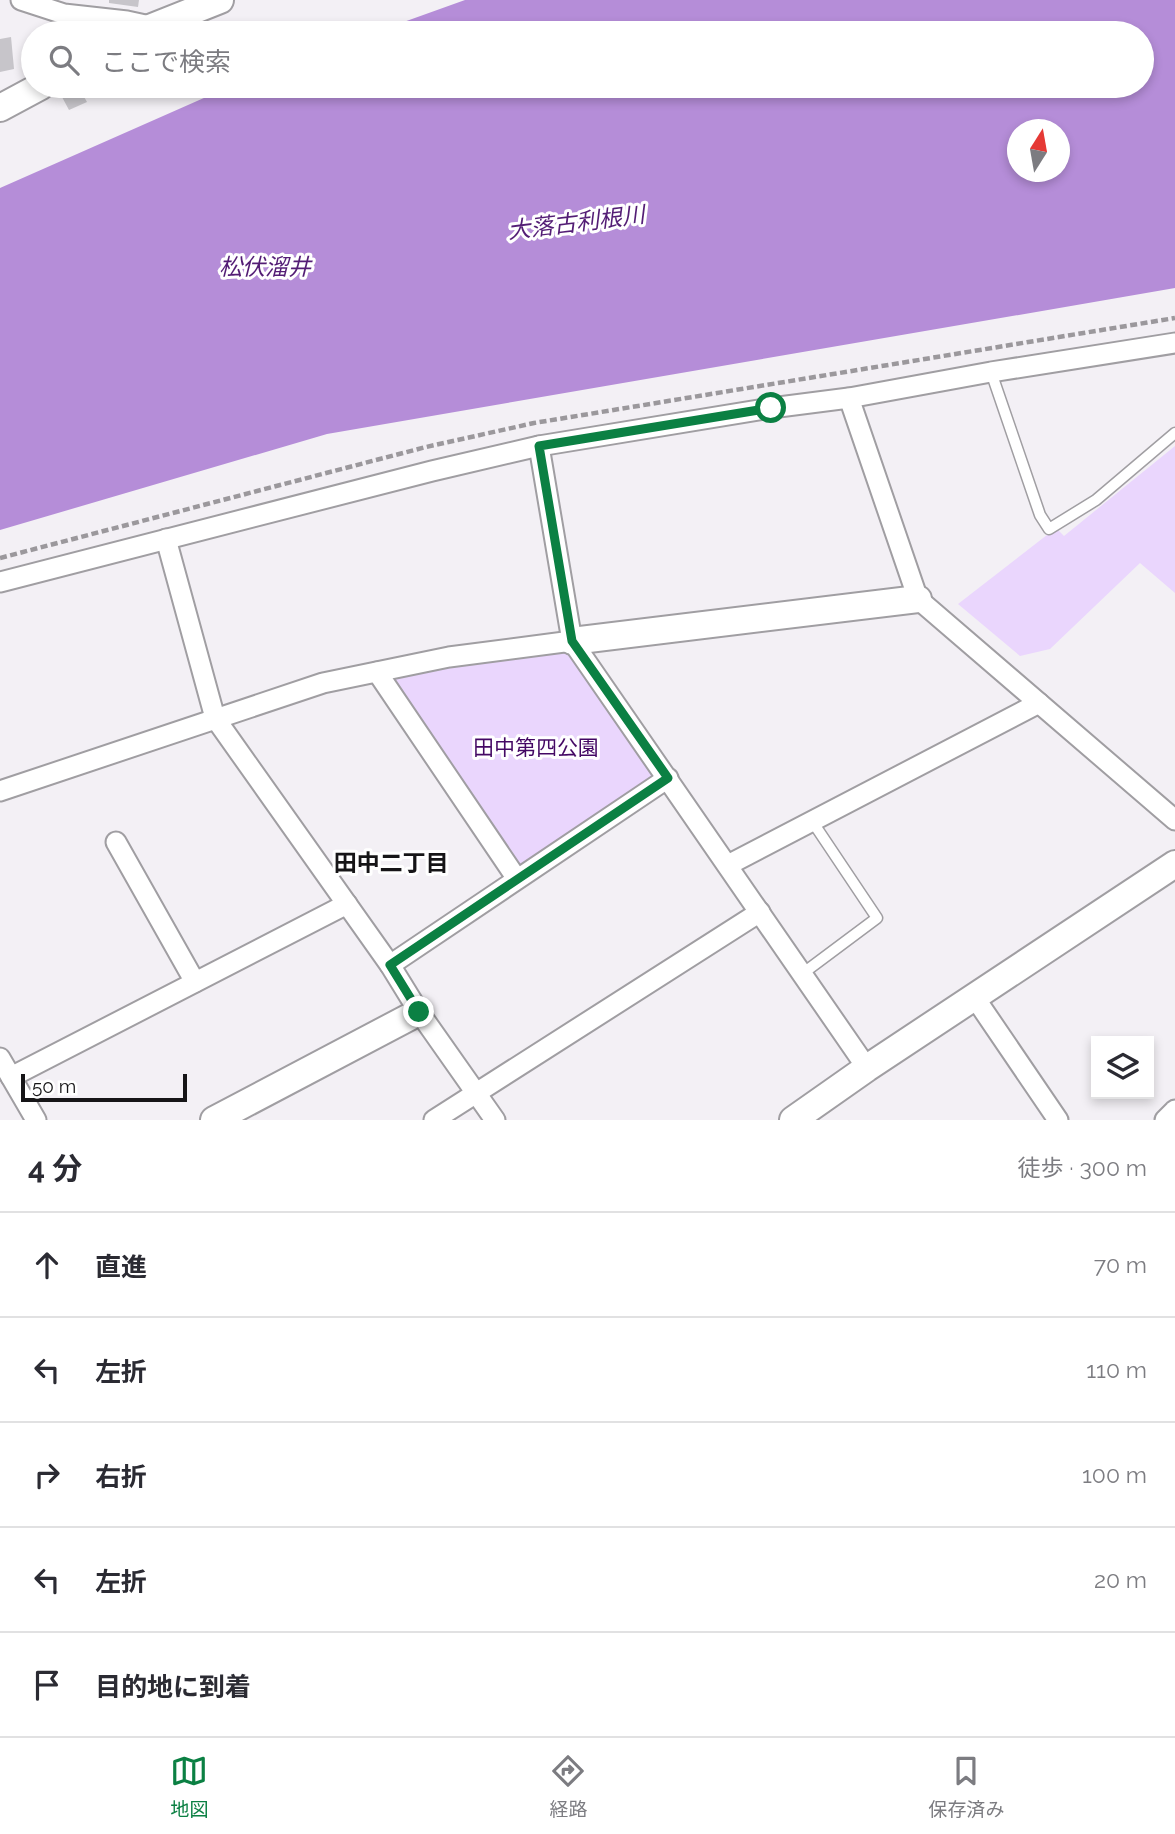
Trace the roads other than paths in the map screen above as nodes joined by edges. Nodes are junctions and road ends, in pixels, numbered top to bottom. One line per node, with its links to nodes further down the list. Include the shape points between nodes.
1 (21, 0): 3 (street, via 64,14)
2 (220, 0): 4 (street)
3 (127, 21)
4 (169, 21)
5 (21, 97): 6 (street)
6 (0, 108)
7 (1175, 343): 8 (street)
8 (991, 372): 9 (street); 10 (lane, via 1049,529 1096,500)
9 (849, 398): 11 (street); 14 (street)
10 (1175, 433)
11 (539, 446): 12 (street); 15 (street)
12 (166, 539): 13 (street); 18 (street)
13 (0, 582)
14 (918, 599): 15 (street); 17 (street)
15 (572, 641): 16 (street, via 449,657); 19 (street)
16 (377, 672): 18 (street, via 323,683); 26 (street)
17 (1039, 703): 21 (street); 22 (street)
18 (215, 718): 20 (street); 27 (street)
19 (668, 778): 25 (street); 26 (street)
20 (0, 791)
21 (1175, 820)
22 (812, 821): 25 (street); 30 (lane, via 877,918)
23 (116, 842): 31 (street)
24 (1175, 864): 32 (street)
25 (728, 865): 28 (street)
26 (517, 879): 29 (street)
27 (347, 904): 29 (street); 31 (street)
28 (760, 912): 30 (street); 37 (street)
29 (390, 965): 33 (street)
30 (802, 974): 35 (street)
31 (195, 982): 36 (street)
32 (975, 998): 35 (street); 44 (street)
33 (419, 1012): 37 (street); 40 (street)
34 (0, 1058): 36 (street)
35 (867, 1068): 43 (street)
36 (11, 1077): 39 (street)
37 (476, 1093): 41 (street); 42 (street)
38 (1175, 1110): 45 (street)
39 (36, 1120)
40 (214, 1120)
41 (434, 1120)
42 (495, 1120)
43 (793, 1120)
44 (1058, 1120)
45 (1165, 1120)

